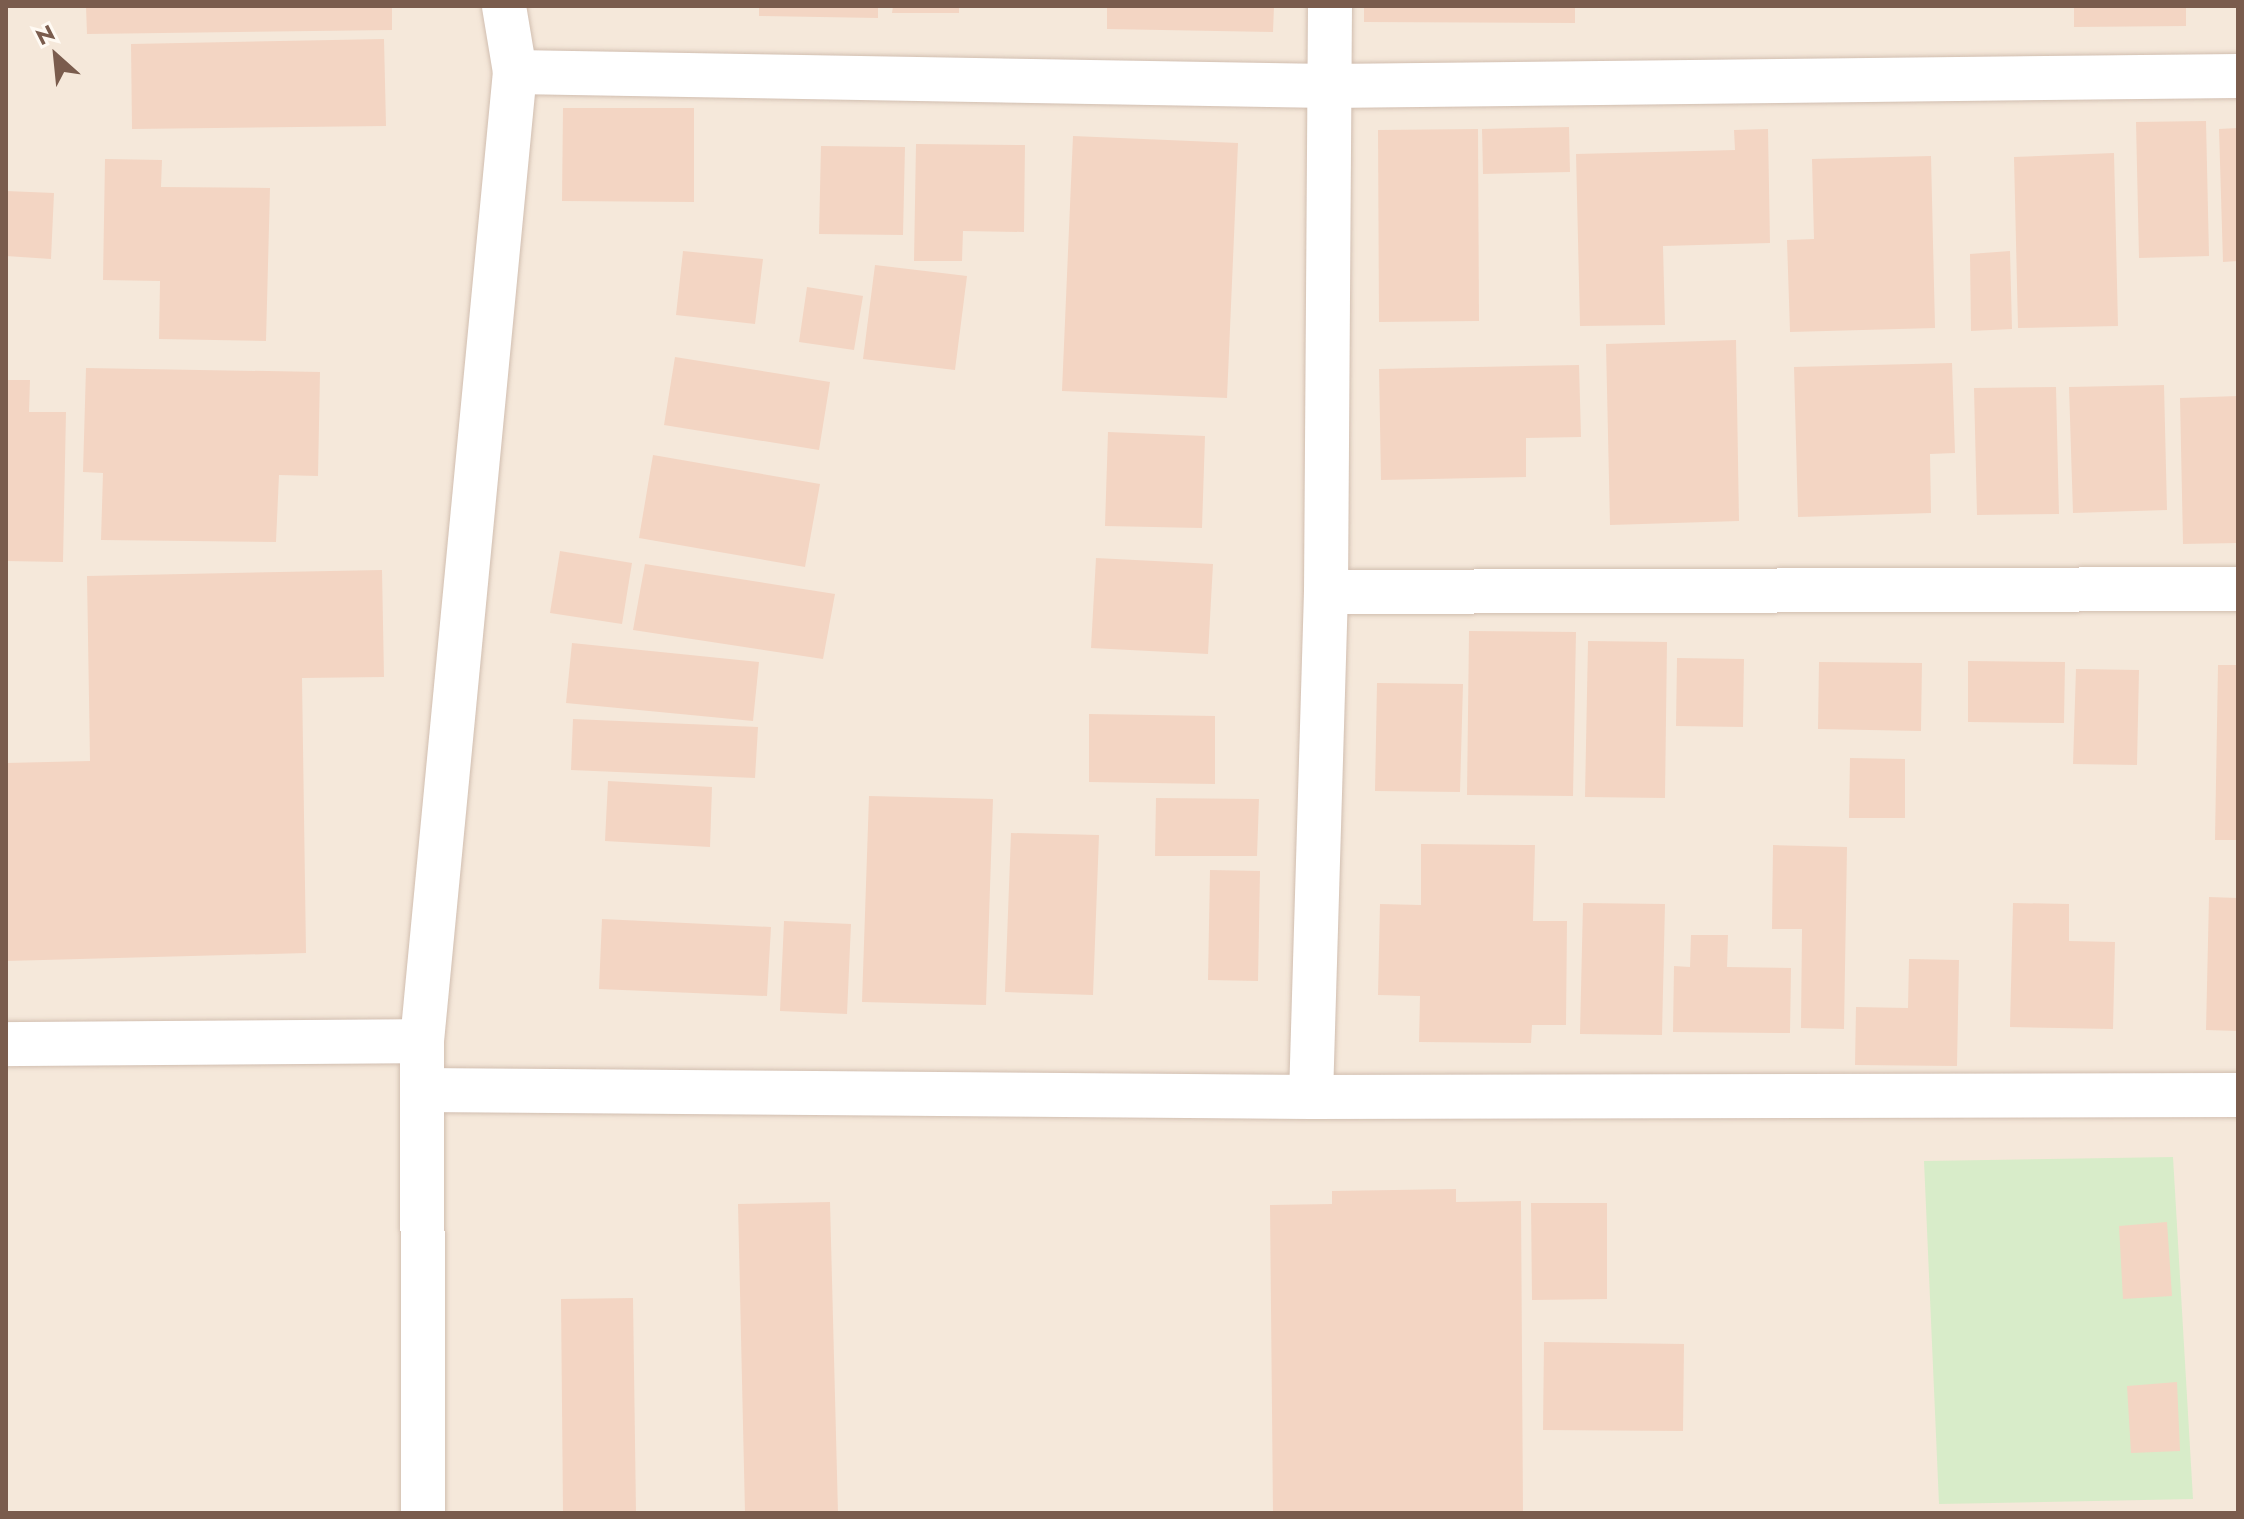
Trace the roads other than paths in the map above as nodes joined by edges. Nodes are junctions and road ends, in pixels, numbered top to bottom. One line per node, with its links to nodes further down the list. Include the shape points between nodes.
1 (504, 6): 3 (street)
2 (1330, 6): 5 (street)
3 (515, 72): 5 (street); 8 (street)
4 (2238, 76): 5 (street)
5 (1328, 86): 7 (street)
6 (2238, 589): 7 (street)
7 (1326, 592): 12 (street)
8 (422, 1041): 9 (street); 10 (street)
9 (6, 1044)
10 (422, 1090): 12 (street); 13 (street)
11 (2238, 1095): 12 (street)
12 (1311, 1097)
13 (423, 1513)

